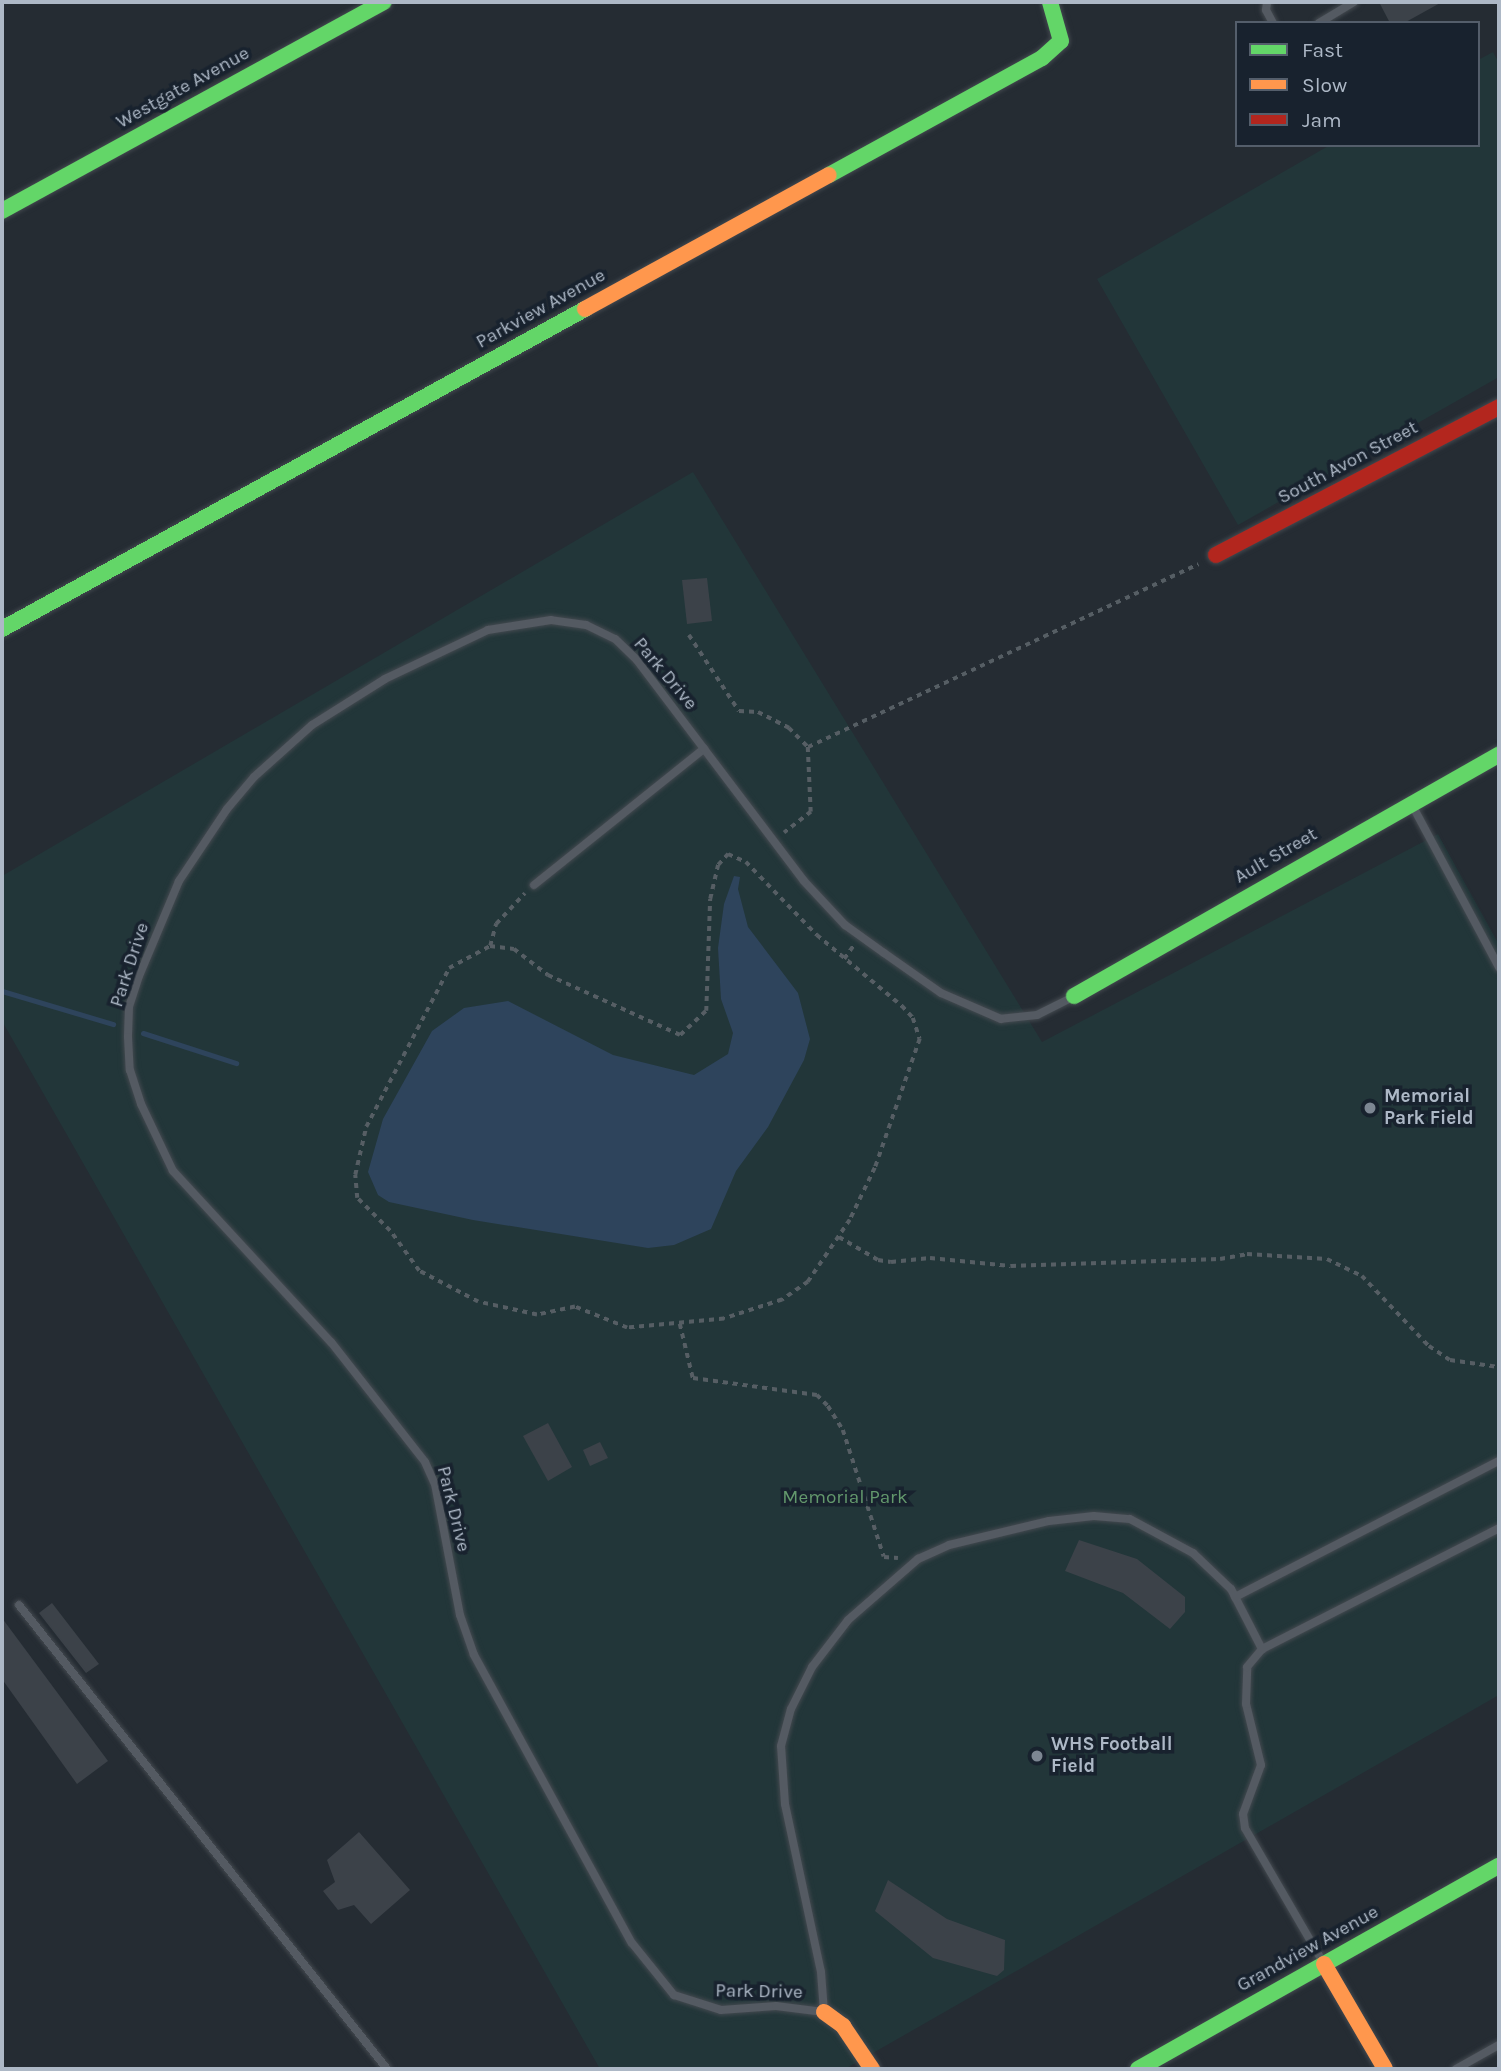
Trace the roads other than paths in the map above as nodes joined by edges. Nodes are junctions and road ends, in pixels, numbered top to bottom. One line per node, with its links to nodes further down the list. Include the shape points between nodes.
1 (384, 2): 7 (street, Westgate Avenue)
2 (1050, 2): 10 (street, Parkview Avenue, via 1061,41 1042,58)
3 (1267, 2): 5 (lane)
4 (1354, 2): 6 (lane)
5 (1272, 21)
6 (1321, 21)
7 (2, 211)
8 (1499, 407): 9 (street, South Avon Street)
9 (1216, 555)
10 (2, 629)
11 (704, 749): 14 (lane); 16 (lane, Park Drive, via 771,843 845,925 941,993 1001,1019 1037,1015); 24 (lane, Park Drive, via 637,660 615,639 586,625 551,620 488,630 385,679 312,725 283,750 227,809 201,845 152,939 129,1007 130,1070 153,1136 173,1171 331,1342 425,1462 435,1484 460,1615 474,1655 632,1943 674,1995 698,2005 721,2010 805,2007)
12 (1499, 755): 13 (street, Ault Street)
13 (1411, 802): 15 (lane); 16 (street, Ault Street)
14 (534, 884)
15 (1499, 967)
16 (1074, 996)
17 (1499, 1461): 19 (lane)
18 (1499, 1528): 21 (lane)
19 (1235, 1597): 21 (lane); 24 (lane, via 1193,1553 1130,1519 1094,1516 1049,1521 948,1545 918,1559 848,1620 811,1667 791,1709 781,1746 785,1804 821,1972)
20 (19, 1605): 26 (lane)
21 (1262, 1649): 23 (lane, via 1247,1667 1246,1704 1261,1765 1243,1814 1245,1828)
22 (1499, 1866): 23 (street, Grandview Avenue)
23 (1324, 1964): 28 (street, Grandview Avenue); 29 (street)
24 (824, 2012): 27 (street, via 843,2026)
25 (1499, 2045): 30 (lane)
26 (387, 2069)
27 (872, 2069)
28 (1138, 2069)
29 (1385, 2069)
30 (1456, 2069)

